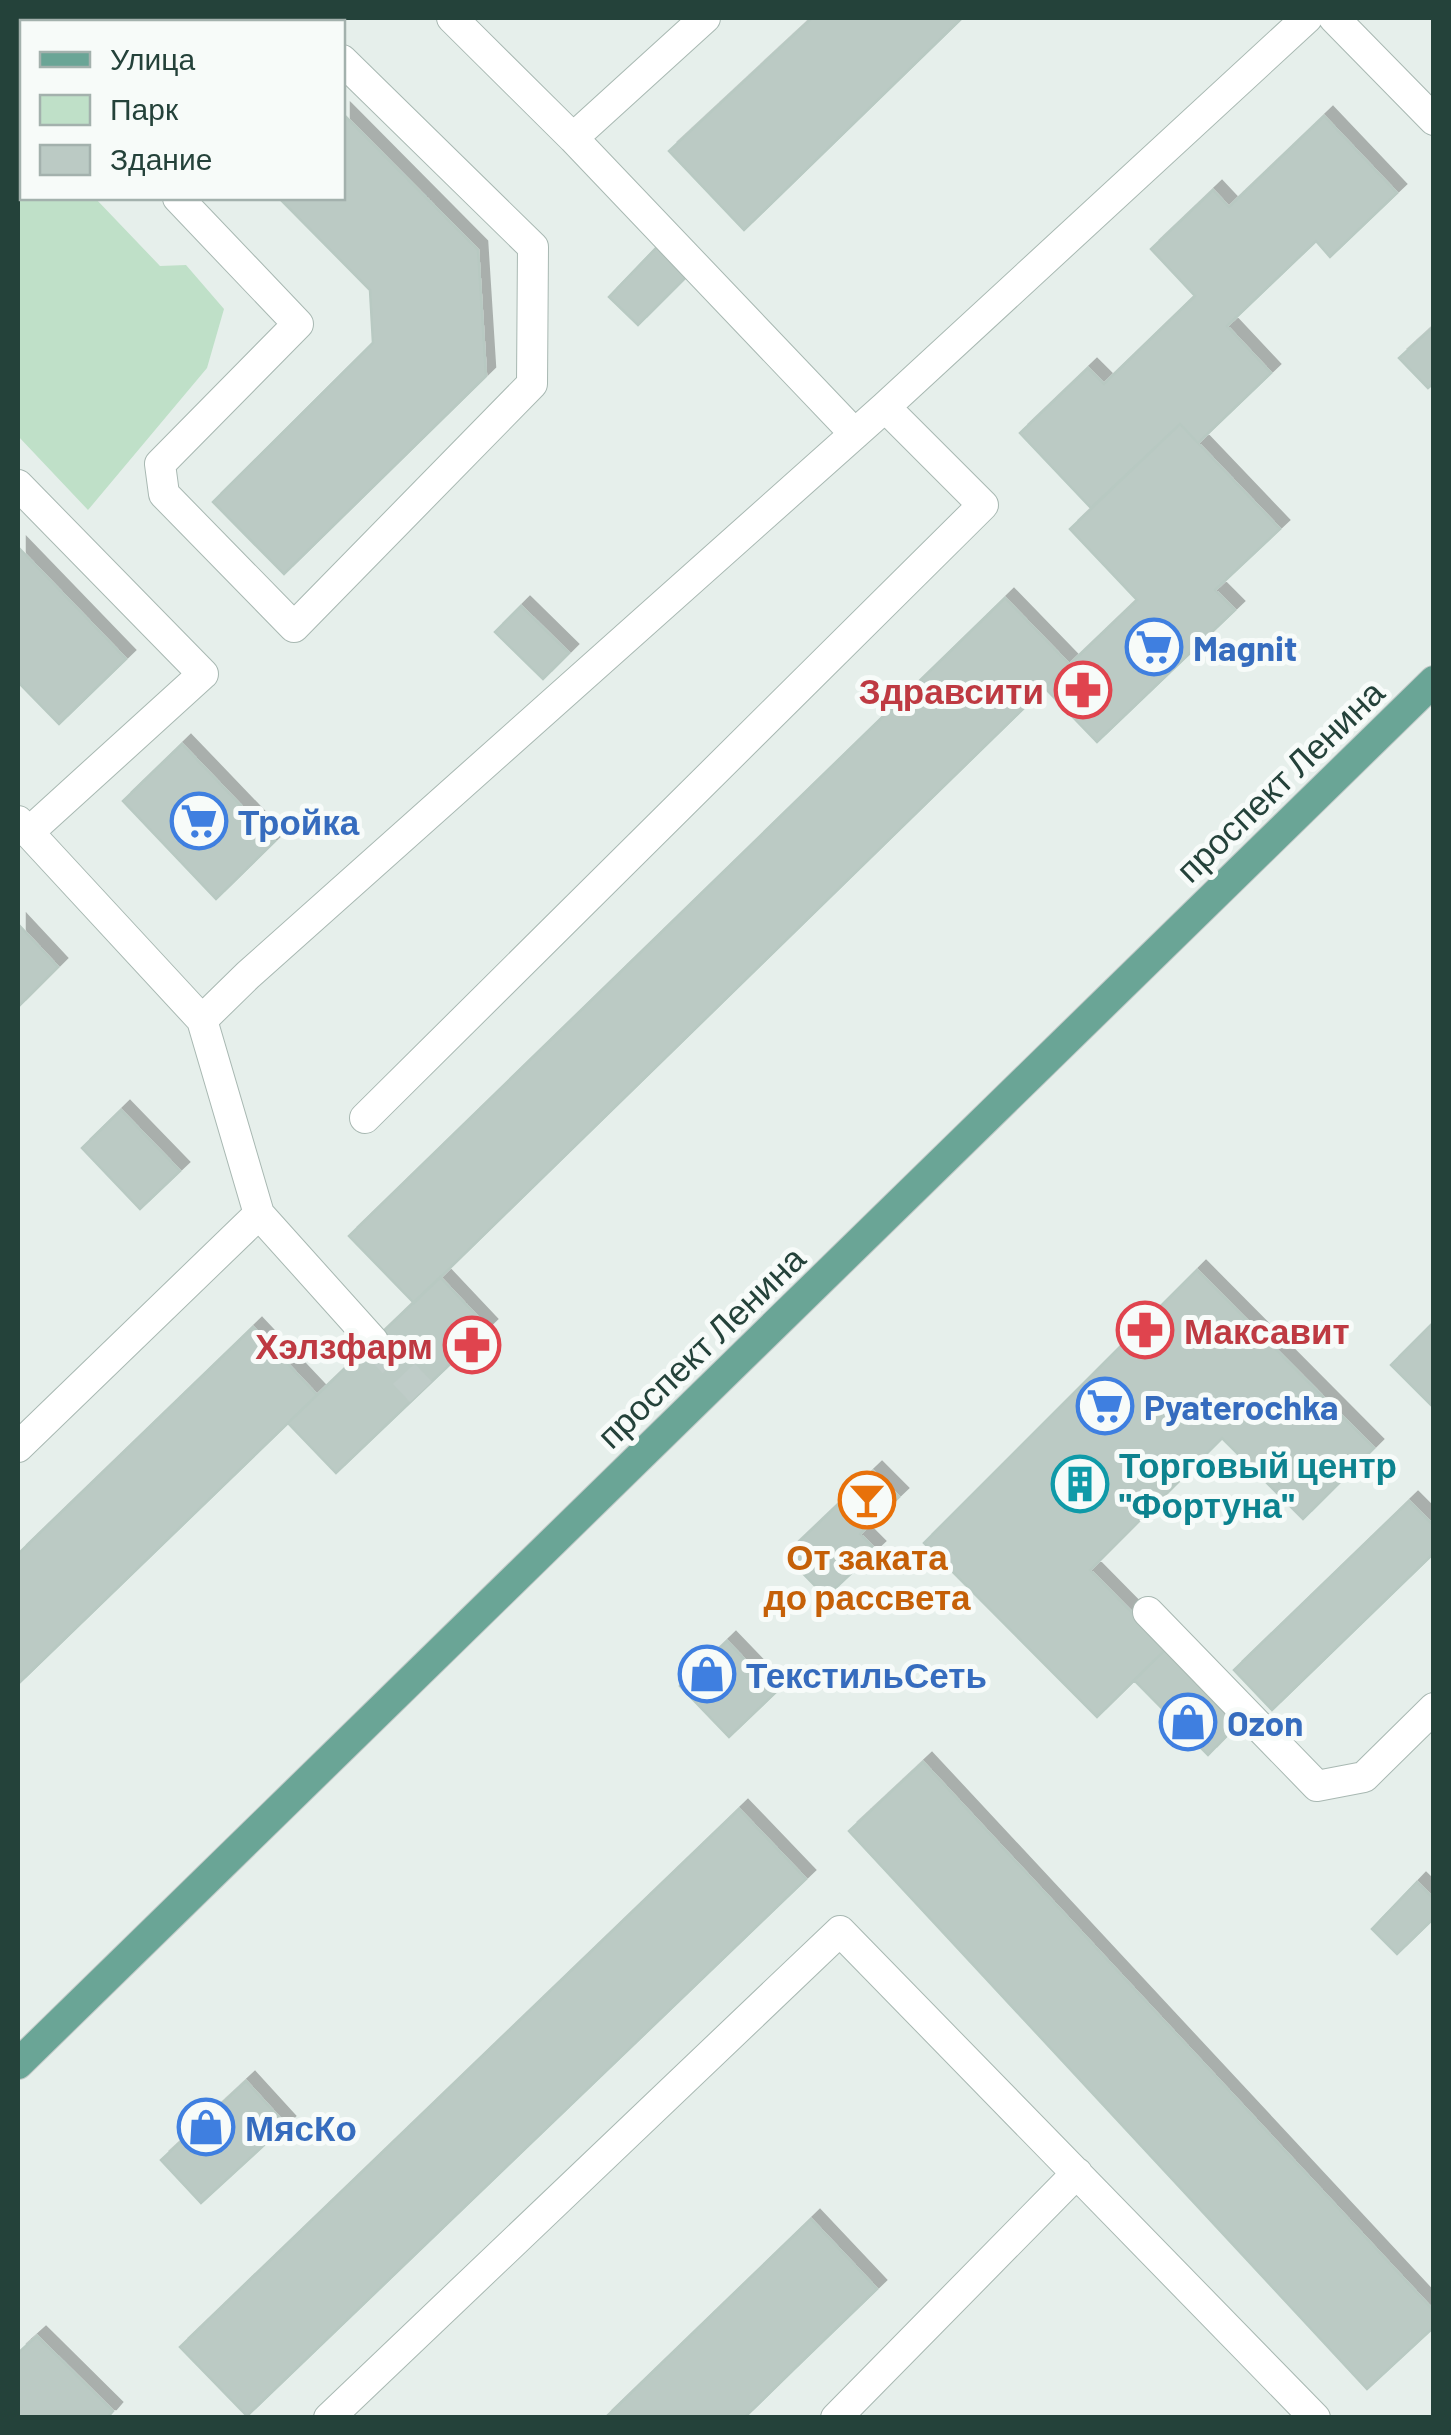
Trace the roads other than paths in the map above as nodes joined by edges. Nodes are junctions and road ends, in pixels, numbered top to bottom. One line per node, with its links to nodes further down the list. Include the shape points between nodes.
1 (452, 18): 7 (street)
2 (705, 18): 7 (street)
3 (1306, 18): 9 (street)
4 (1334, 18): 6 (street)
5 (345, 63): 8 (street, via 533,247 532,384 294,627 164,494 160,464 298,324)
6 (1434, 120)
7 (573, 138): 10 (street)
8 (180, 200)
9 (885, 407): 10 (street); 15 (street, via 984,505)
10 (855, 434): 14 (street)
11 (18, 484): 13 (street, via 203,674)
12 (1430, 691): 21 (main road, проспект Ленина)
13 (23, 827): 14 (street)
14 (202, 1020): 16 (street)
15 (365, 1118)
16 (259, 1214): 17 (street); 18 (street)
17 (373, 1341)
18 (18, 1447)
19 (1148, 1612): 20 (street, via 1317,1786 1364,1777)
20 (1434, 1708)
21 (18, 2064)
22 (1077, 2174): 23 (street, via 840,1931); 24 (street); 25 (street)
23 (329, 2418)
24 (836, 2418)
25 (1315, 2418)

